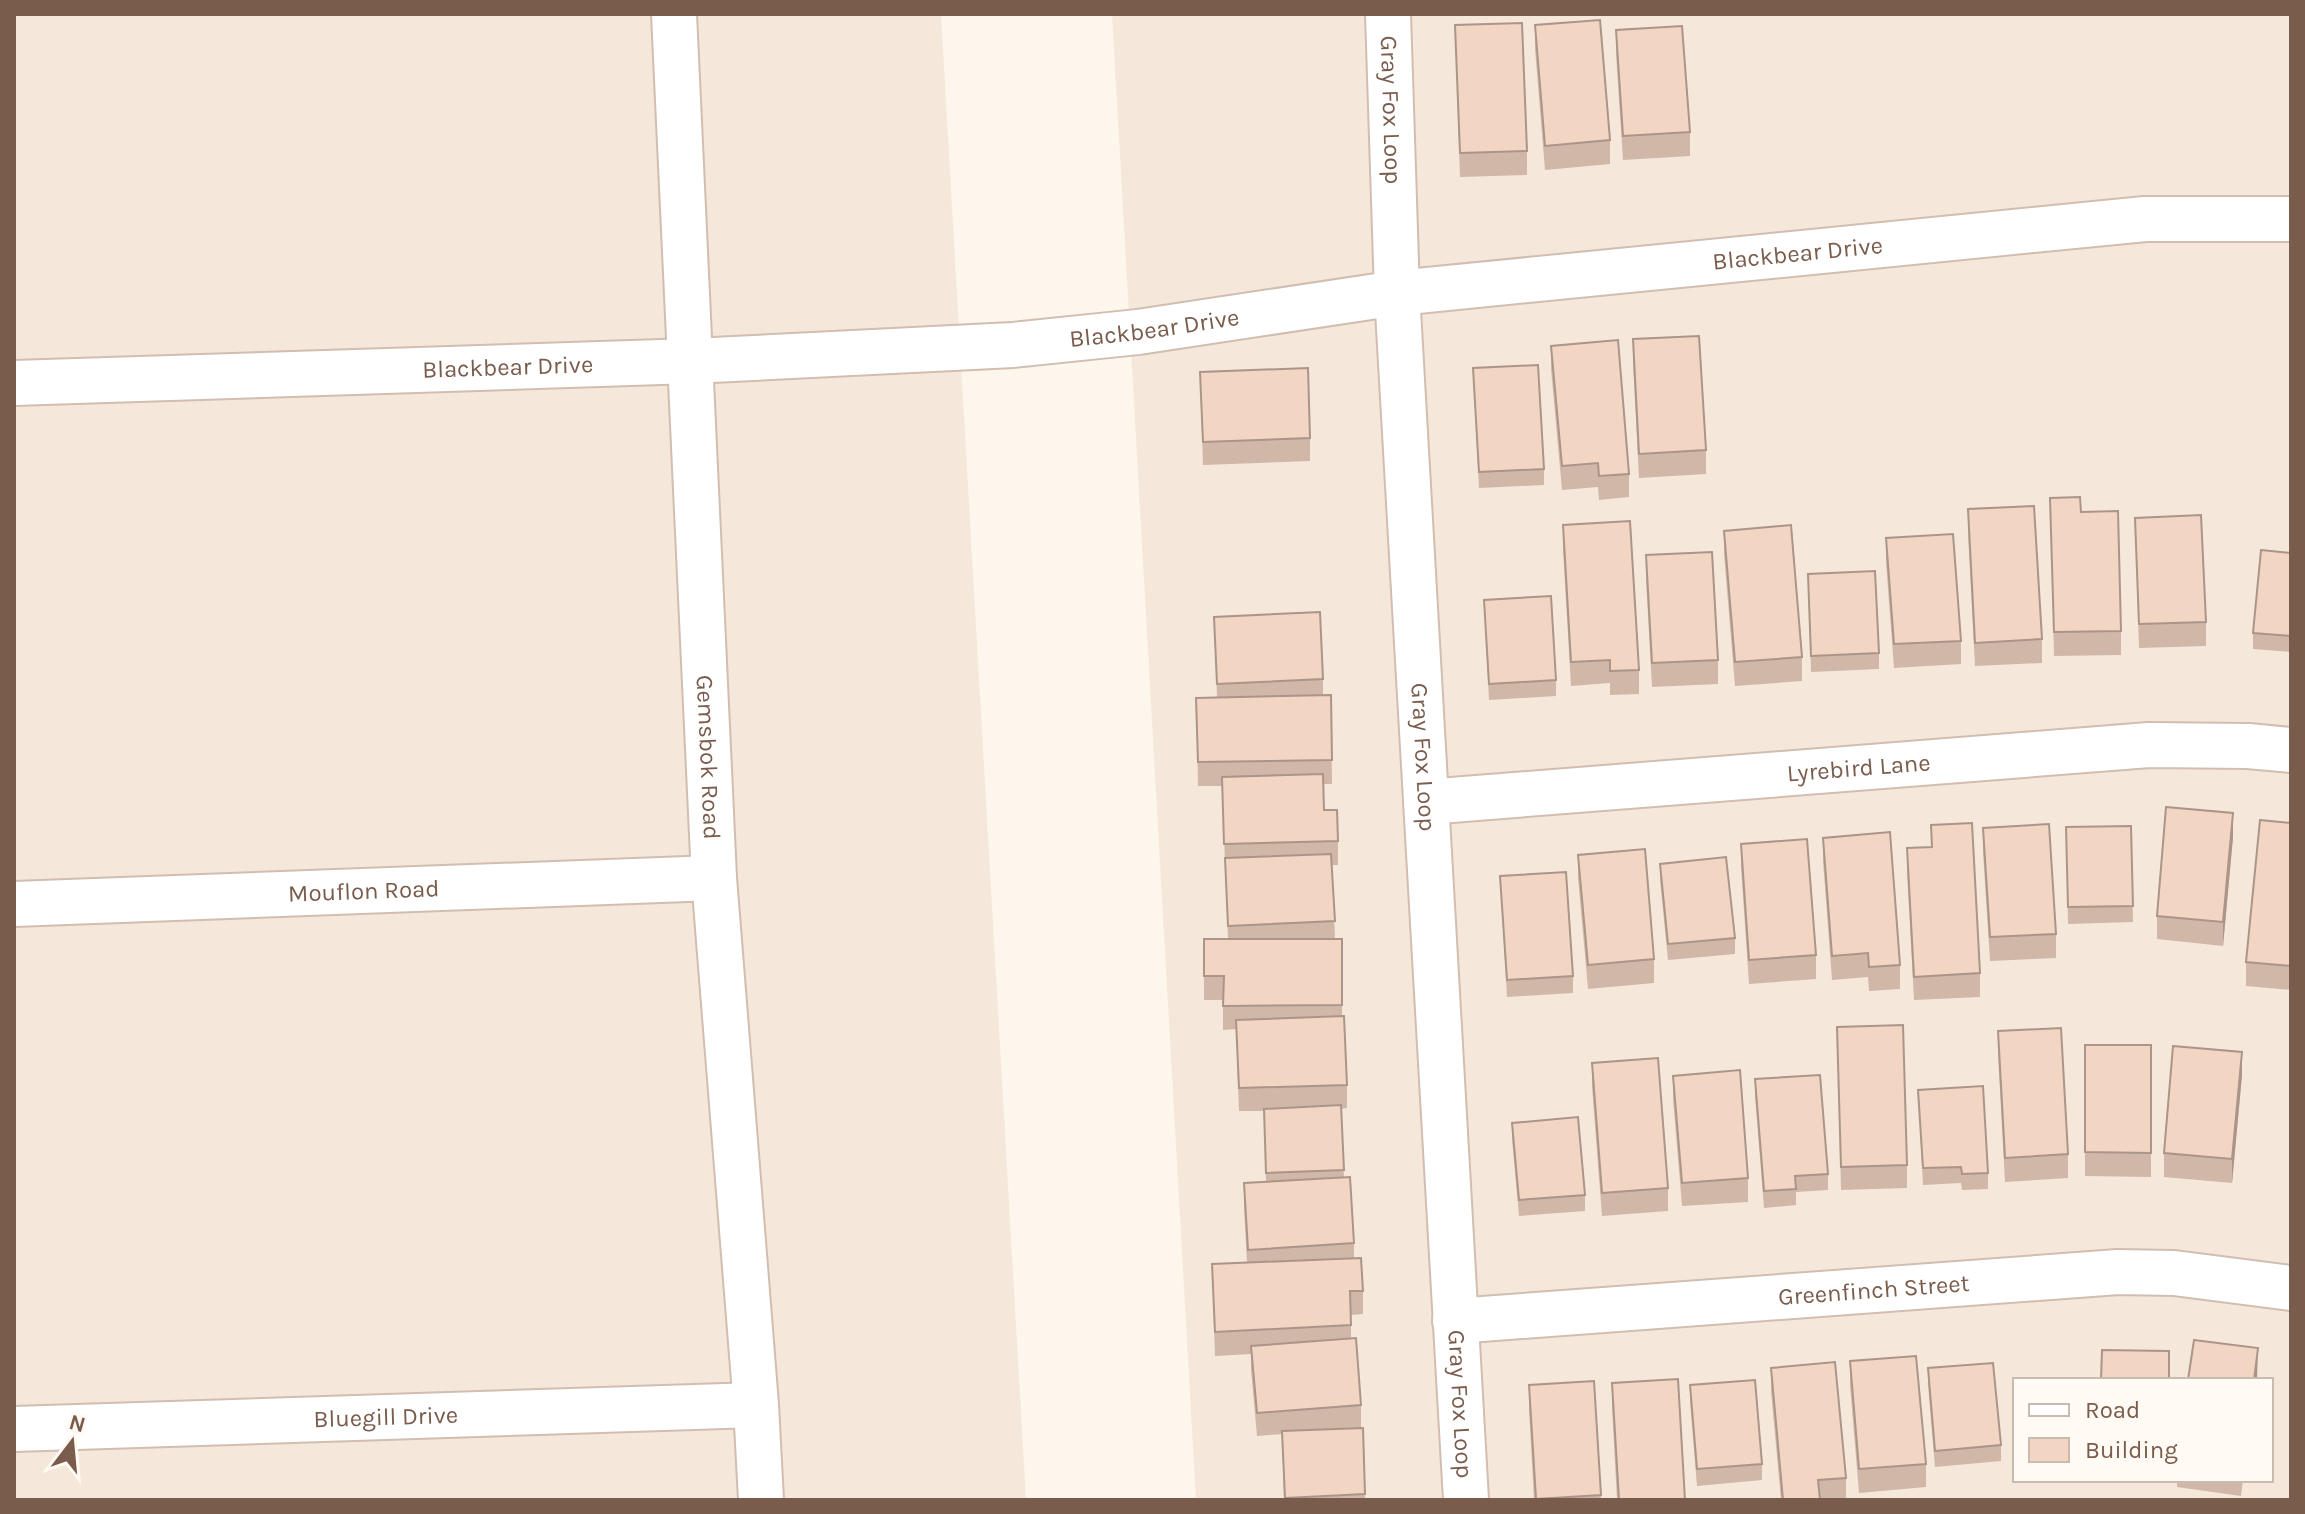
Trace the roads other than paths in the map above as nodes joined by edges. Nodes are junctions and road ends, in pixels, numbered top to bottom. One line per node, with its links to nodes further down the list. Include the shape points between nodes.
1 (674, 14): 5 (street, Gemsbok Road)
2 (1388, 14): 4 (street, Gray Fox Loop)
3 (2291, 219): 4 (street, Blackbear Drive, via 2145,219)
4 (1397, 293): 5 (street, Blackbear Drive, via 1013,345); 8 (street, Gray Fox Loop)
5 (692, 361): 6 (street, Blackbear Drive); 9 (street, Gemsbok Road)
6 (14, 383)
7 (2291, 750): 8 (street, Lyrebird Lane, via 2149,745)
8 (1426, 802): 12 (street, Gray Fox Loop)
9 (714, 878): 10 (street, Mouflon Road); 13 (street, Gemsbok Road)
10 (14, 904)
11 (2291, 1288): 12 (street, Greenfinch Street, via 2174,1273 2118,1272)
12 (1455, 1321): 16 (street, Gray Fox Loop)
13 (756, 1405): 14 (street, Bluegill Drive); 15 (street, Gemsbok Road)
14 (14, 1429)
15 (761, 1500)
16 (1466, 1500)

